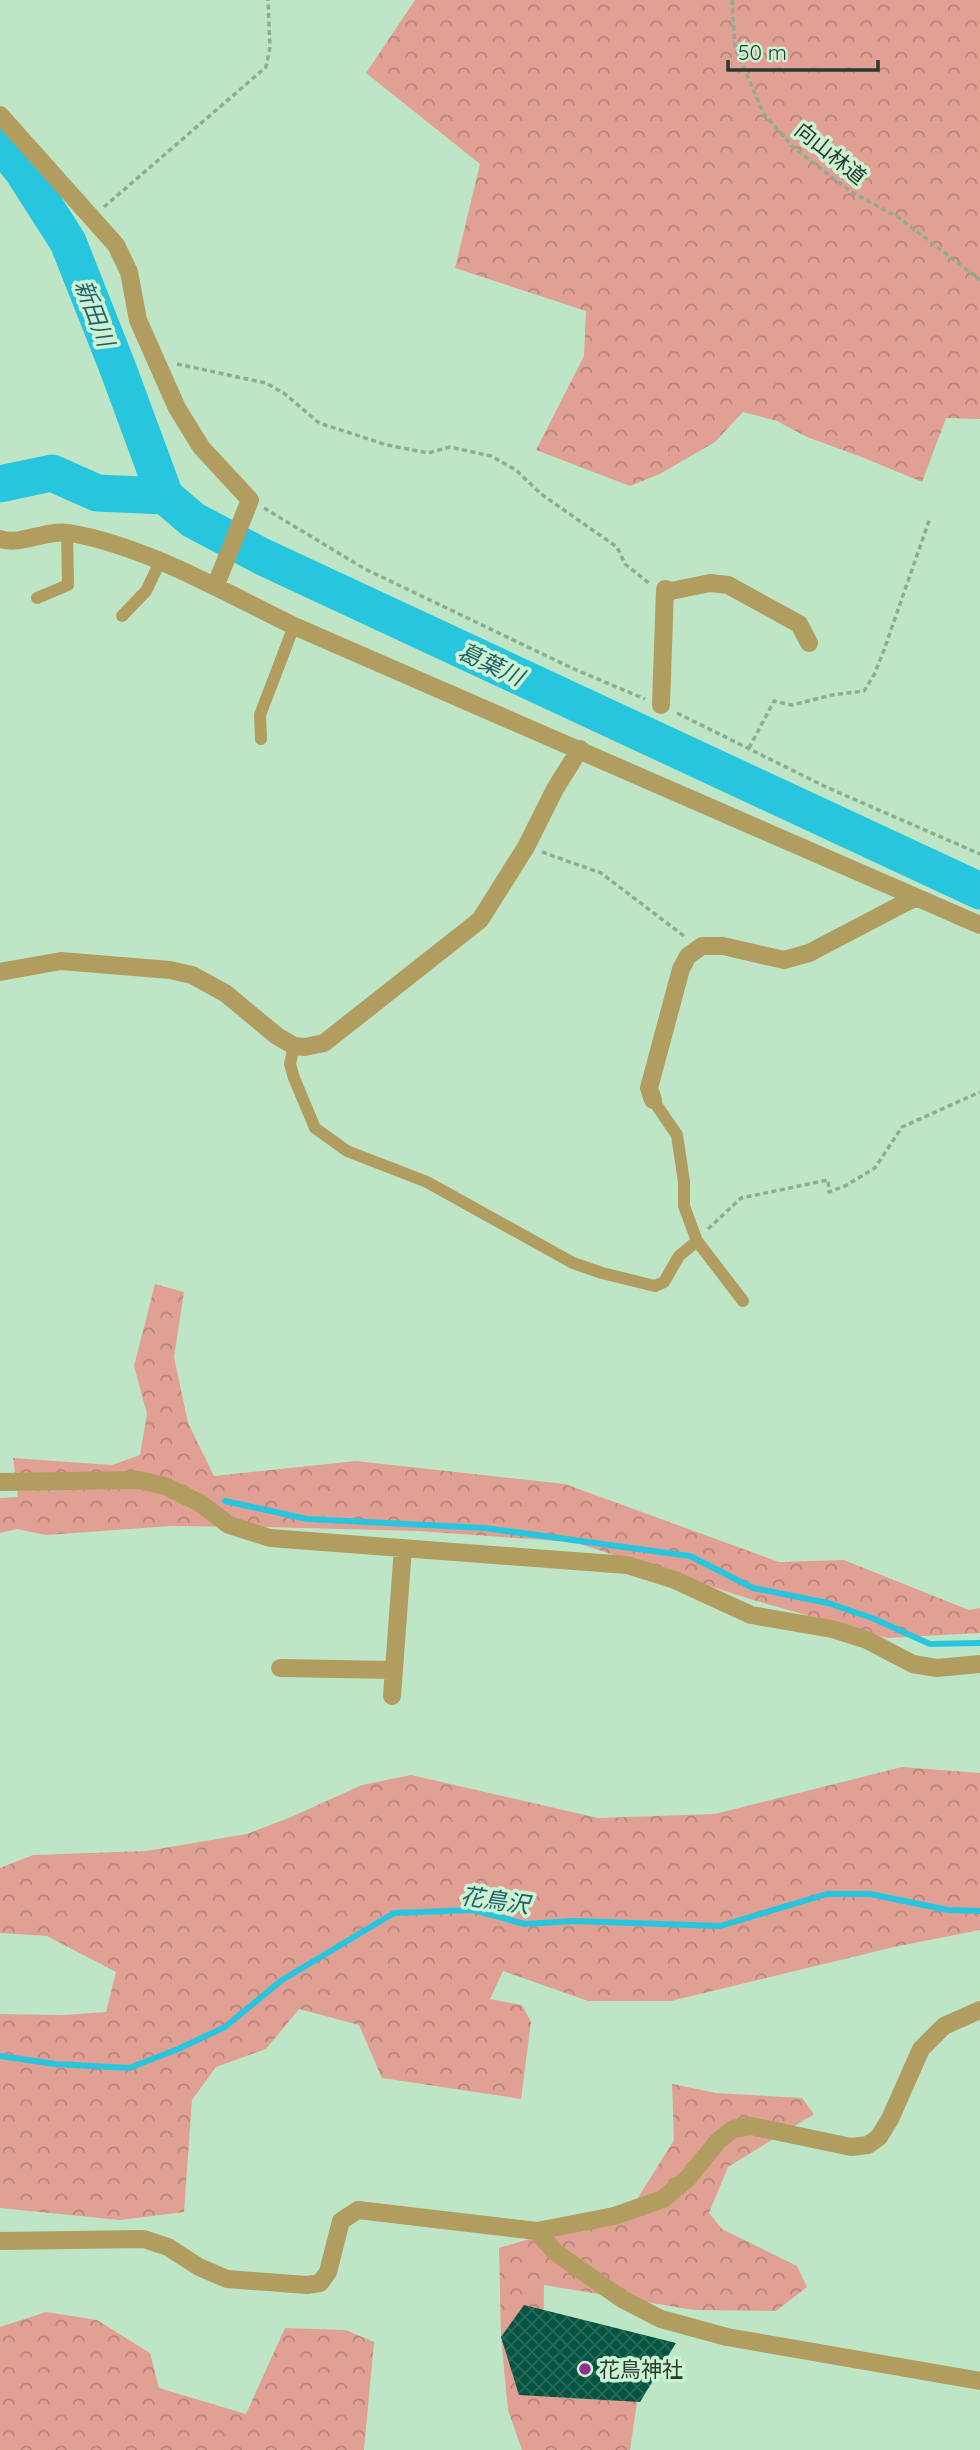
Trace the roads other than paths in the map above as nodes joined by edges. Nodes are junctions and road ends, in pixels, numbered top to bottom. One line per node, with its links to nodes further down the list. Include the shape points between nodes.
1 (0, 115): 5 (street, via 116,245 129,272 138,320 177,408 201,447 249,504)
2 (67, 532): 3 (street); 4 (street, via 113,543); 6 (lane, via 68,585)
3 (0, 539)
4 (160, 562): 5 (street); 7 (lane, via 146,591)
5 (217, 582): 8 (street)
6 (37, 598)
7 (122, 616)
8 (294, 626): 11 (lane, via 260,715); 12 (street)
9 (809, 643): 10 (street, via 799,624 728,585 665,589)
10 (662, 705)
11 (261, 739)
12 (580, 749): 13 (street); 16 (street, via 480,920 324,1043)
13 (916, 897): 14 (street); 17 (street, via 809,953 784,960 723,946 699,948 688,956 649,1088)
14 (980, 925)
15 (0, 972): 16 (street, via 61,961 192,975 225,993)
16 (294, 1046): 18 (lane, via 293,1078 315,1129 347,1151 427,1182 573,1263 655,1286 664,1282 679,1256)
17 (653, 1100): 18 (lane, via 677,1135 684,1206)
18 (697, 1241): 19 (lane)
19 (743, 1301)
20 (0, 1482): 21 (street, via 139,1480 165,1486 200,1503 229,1525 271,1538)
21 (403, 1548): 22 (street, via 627,1565 675,1580 751,1615 867,1640 913,1664 937,1668); 24 (street)
22 (980, 1664)
23 (280, 1668): 24 (street)
24 (393, 1670): 25 (street)
25 (392, 1696)
26 (980, 2010): 27 (street, via 944,2026 921,2049 890,2119 868,2145 851,2147 751,2126 733,2129 663,2199 614,2216)
27 (537, 2231): 28 (street, via 358,2210 341,2221 328,2272 320,2283 307,2285 227,2279 144,2239); 29 (street, via 555,2252 622,2299 661,2319 727,2337)
28 (0, 2241)
29 (980, 2381)

